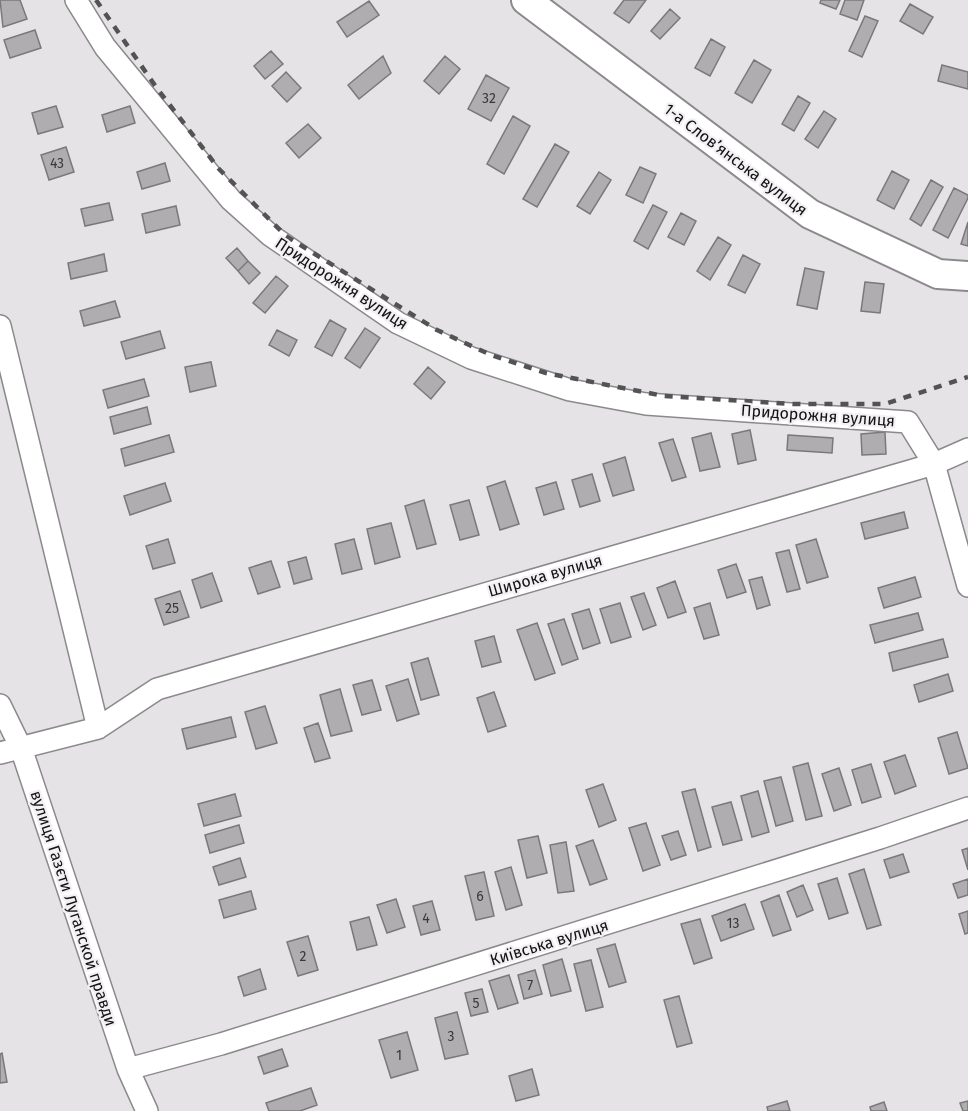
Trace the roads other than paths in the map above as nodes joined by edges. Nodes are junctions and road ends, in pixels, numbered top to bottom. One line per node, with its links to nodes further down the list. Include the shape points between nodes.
1 (76, 0): 6 (street, Придорожня вулиця, via 105,47 231,200 270,235 398,323 471,358 570,390 646,404 908,422)
2 (526, 0): 3 (street, 1-а Слов’янська вулиця, via 810,214 938,274)
3 (968, 276)
4 (0, 326): 9 (street)
5 (968, 449): 6 (street)
6 (934, 464): 7 (street); 9 (street, Широка вулиця, via 157,689)
7 (968, 586)
8 (0, 705): 10 (street, вулиця Газєти Луганской правди)
9 (98, 728): 10 (street, Широка вулиця)
10 (21, 748): 11 (street, Широка вулиця); 13 (street, вулиця Газєти Луганской правди)
11 (0, 753)
12 (968, 808): 13 (street, Київська вулиця, via 233,1041)
13 (128, 1069): 14 (street, вулиця Газєти Луганской правди)
14 (147, 1111)

